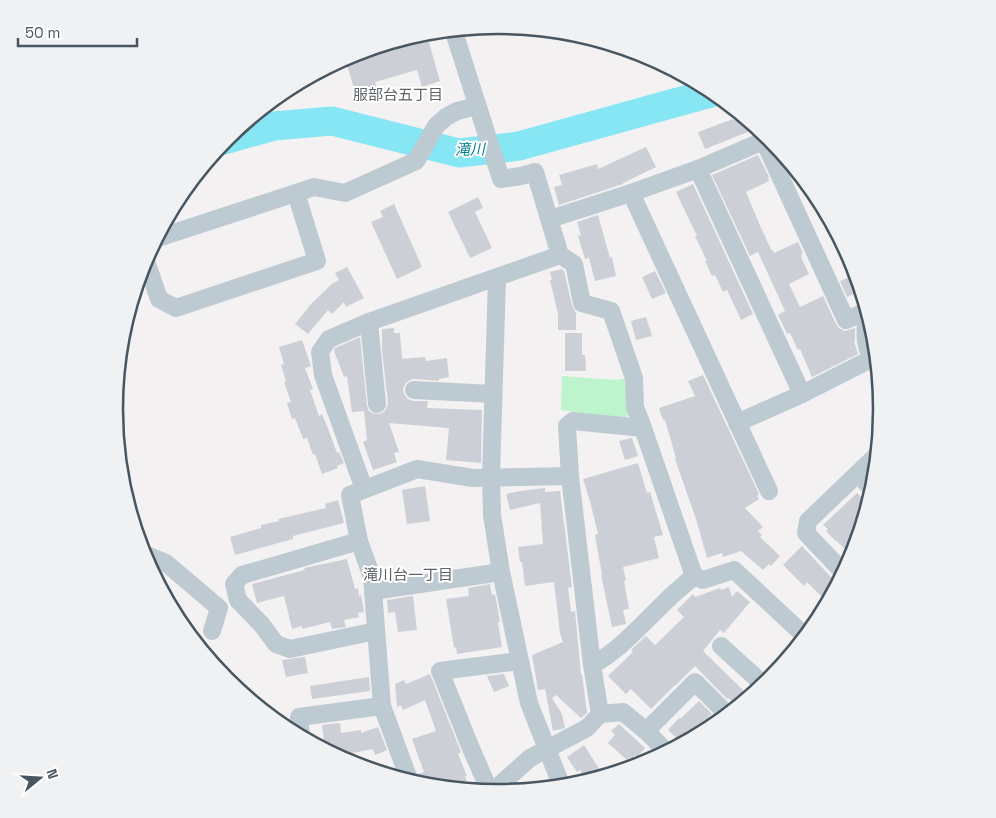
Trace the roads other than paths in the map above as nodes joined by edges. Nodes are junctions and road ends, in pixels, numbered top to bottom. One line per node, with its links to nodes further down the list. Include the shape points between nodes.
1 (454, 37): 2 (street)
2 (477, 106): 6 (street, via 457,111 436,126 416,162 345,193 314,187); 8 (street, via 501,179 535,172)
3 (761, 142): 5 (street)
4 (774, 155): 13 (street, via 846,320)
5 (698, 169): 7 (street); 18 (street)
6 (296, 193): 9 (street); 11 (street, via 317,261 176,308 159,299)
7 (631, 194): 8 (street); 20 (street)
8 (550, 219): 10 (street)
9 (165, 236)
10 (560, 254): 12 (street); 21 (street, via 574,264 582,303 611,311 634,378 635,407)
11 (149, 270)
12 (497, 278): 14 (street); 17 (street)
13 (860, 313)
14 (369, 322): 19 (street); 27 (street, via 329,339 320,352 322,375)
15 (870, 362): 18 (street)
16 (414, 390): 17 (street)
17 (493, 394): 24 (street)
18 (802, 394): 20 (street)
19 (377, 404)
20 (737, 423): 28 (street)
21 (643, 428): 25 (street, via 573,420 567,426); 33 (street)
22 (869, 463): 23 (street)
23 (858, 474): 26 (street); 31 (street, via 808,521 806,533)
24 (490, 476): 25 (street); 27 (street, via 473,478 417,469); 32 (street)
25 (570, 476): 40 (street)
26 (866, 482)
27 (364, 489): 29 (street, via 350,495)
28 (769, 491)
29 (359, 541): 34 (street, via 372,577); 35 (street, via 242,575 234,584 238,600 276,644 290,649)
30 (153, 558): 36 (street, via 166,563 219,608)
31 (839, 567)
32 (501, 572): 34 (street); 39 (street)
33 (694, 576): 37 (street, via 703,580 734,570); 40 (street, via 605,658)
34 (373, 591): 35 (street)
35 (376, 630): 42 (street)
36 (212, 631)
37 (800, 631)
38 (721, 646): 41 (street)
39 (519, 661): 48 (street, via 529,703); 51 (street, via 440,671)
40 (592, 665): 44 (street)
41 (758, 679)
42 (382, 706): 45 (street, via 299,717); 49 (street)
43 (722, 710): 46 (street, via 694,682)
44 (600, 714): 46 (street, via 623,712); 48 (street, via 587,728)
45 (300, 728)
46 (646, 731): 47 (street)
47 (662, 747)
48 (547, 750): 50 (street); 52 (street, via 530,758)
49 (406, 772)
50 (559, 779)
51 (487, 784)
52 (500, 784)

